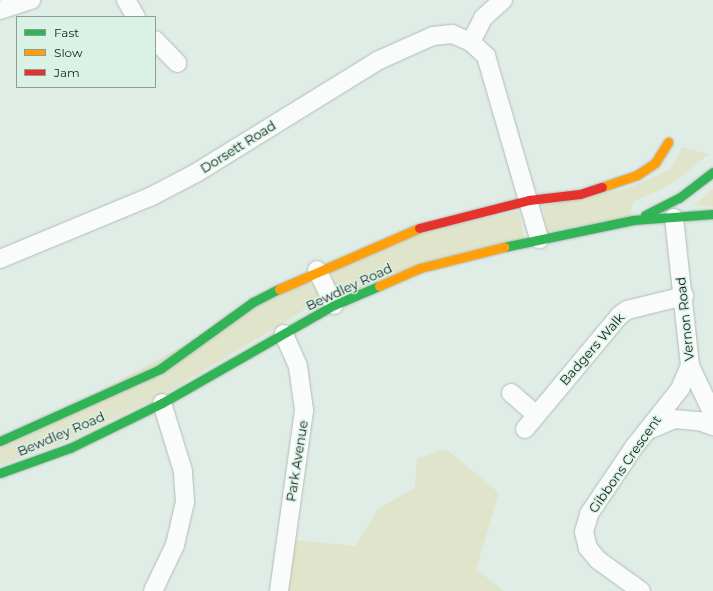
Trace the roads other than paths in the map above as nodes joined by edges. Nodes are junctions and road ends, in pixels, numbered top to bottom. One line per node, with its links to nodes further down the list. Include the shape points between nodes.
1 (31, 0): 4 (street)
2 (126, 0): 5 (street)
3 (503, 0): 7 (street, via 483,18)
4 (0, 10)
5 (135, 16)
6 (156, 41): 8 (street)
7 (471, 42): 11 (street, Dorsett Road, via 486,56); 16 (street, Dorsett Road, via 452,34 433,36 377,61 196,173 150,197)
8 (177, 63)
9 (668, 142): 11 (street, Bewdley Road, via 655,163 637,175 580,194)
10 (713, 172): 14 (street, via 671,203)
11 (529, 200): 15 (street, Dorsett Road); 17 (street, Bewdley Road, via 414,229)
12 (713, 214): 13 (street, Bewdley Road)
13 (674, 218): 14 (street, Bewdley Road); 18 (street, Vernon Road)
14 (632, 220): 15 (street, Bewdley Road)
15 (539, 239): 19 (street, Bewdley Road, via 420,268)
16 (0, 259)
17 (317, 270): 19 (street); 27 (street, Bewdley Road, via 253,302 160,369)
18 (684, 296): 21 (street, Vernon Road); 22 (street, Badgers Walk, via 627,310 619,316 530,422)
19 (334, 305): 20 (street, Bewdley Road)
20 (284, 334): 23 (street, Bewdley Road); 30 (street, Park Avenue, via 298,366 304,410)
21 (690, 366): 24 (street, Vernon Road); 26 (street, Gibbons Crescent, via 680,389)
22 (511, 393)
23 (162, 403): 28 (street, Bewdley Road, via 70,448); 29 (street, via 183,471 185,502 175,545)
24 (713, 414)
25 (713, 426): 26 (street, via 699,421 674,419)
26 (645, 433): 31 (street, Gibbons Crescent, via 590,514 584,532 588,548 598,560)
27 (0, 441)
28 (0, 473)
29 (153, 591)
30 (279, 591)
31 (641, 591)

